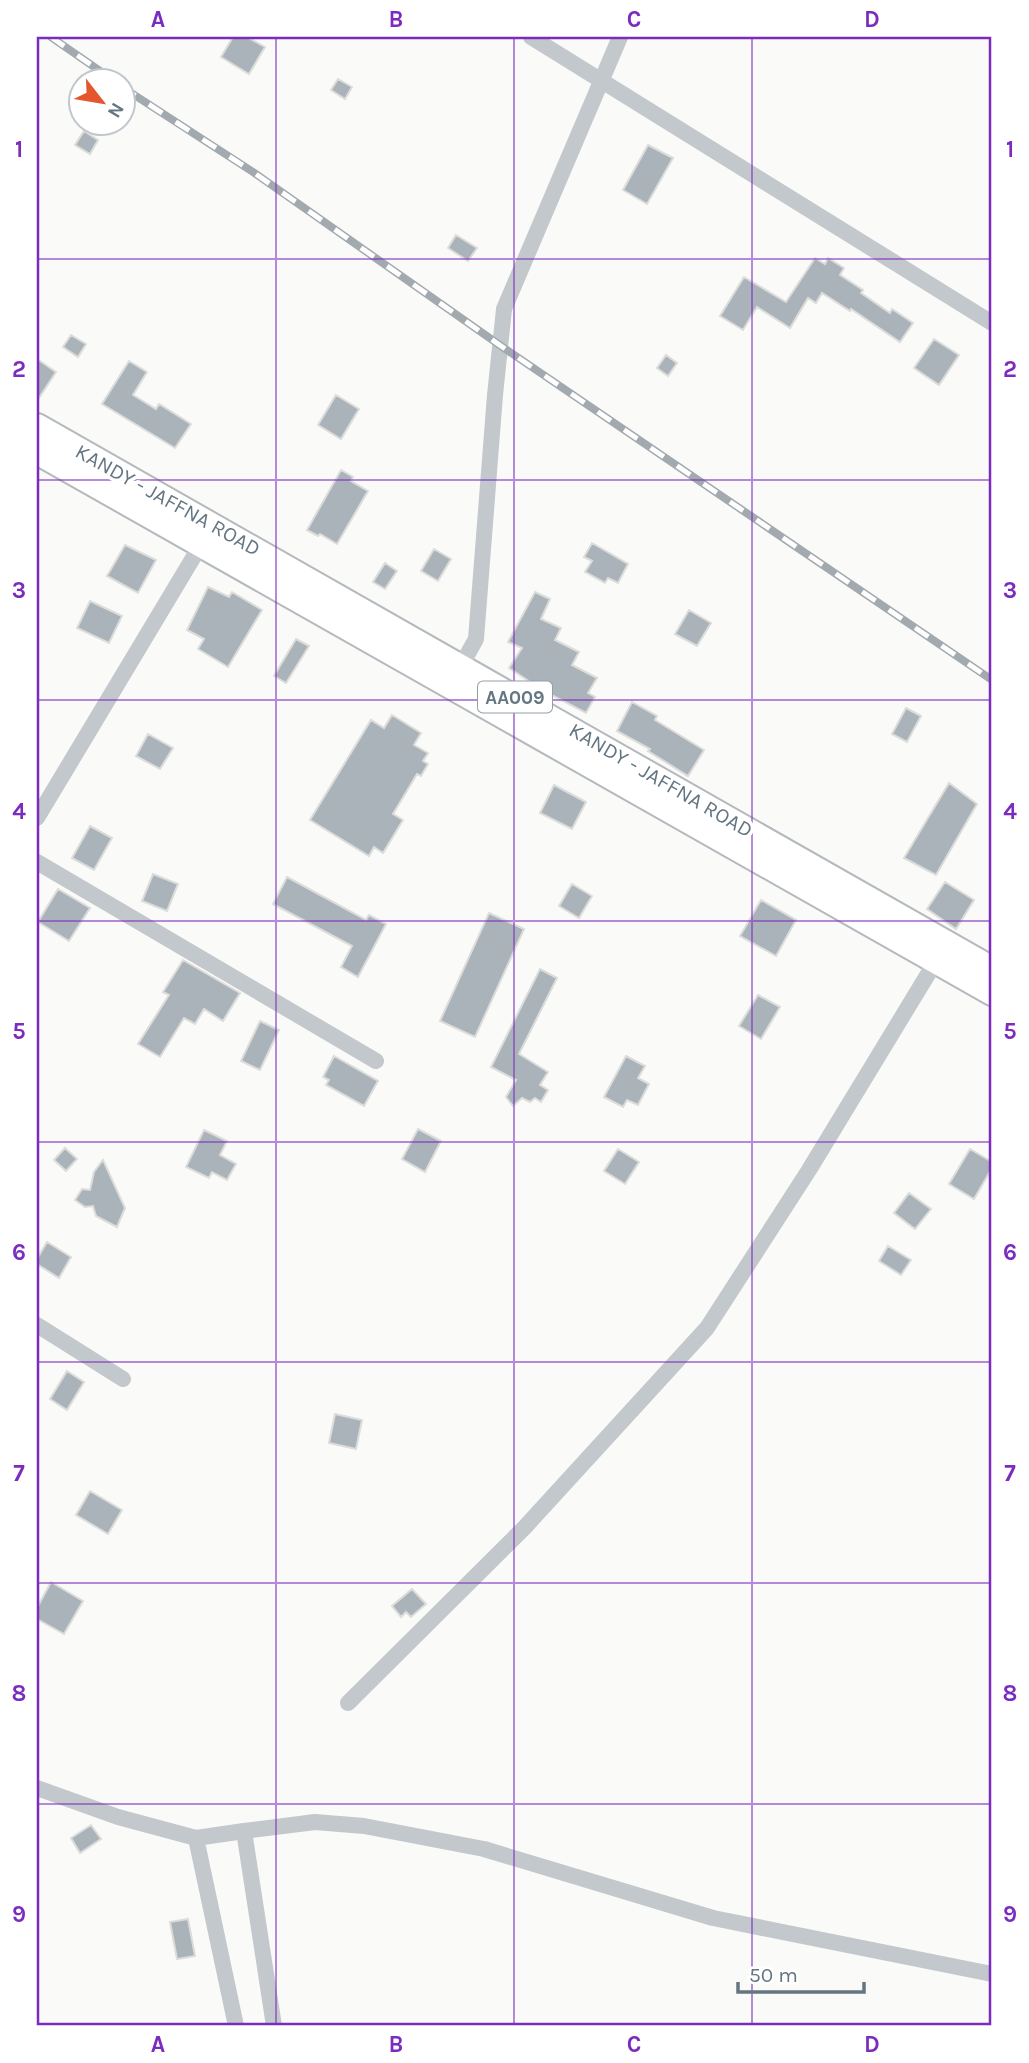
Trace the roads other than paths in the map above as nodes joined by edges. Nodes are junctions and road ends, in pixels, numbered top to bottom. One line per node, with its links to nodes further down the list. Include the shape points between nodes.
1 (530, 37): 3 (street)
2 (620, 37): 3 (street)
3 (601, 81): 4 (street); 8 (street, via 504,309 476,639)
4 (992, 323)
5 (37, 426): 7 (highway, KANDY - JAFFNA ROAD / AA009)
6 (37, 452): 7 (highway, KANDY - JAFFNA ROAD / AA009)
7 (206, 535): 8 (highway, KANDY - JAFFNA ROAD / AA009); 9 (street)
8 (456, 676): 11 (highway, KANDY - JAFFNA ROAD / AA009); 12 (highway, KANDY - JAFFNA ROAD / AA009)
9 (37, 818)
10 (37, 862): 14 (street)
11 (936, 961): 13 (highway, KANDY - JAFFNA ROAD / AA009); 17 (street, via 707,1328 524,1527)
12 (992, 969)
13 (992, 993)
14 (376, 1061)
15 (37, 1325): 16 (street)
16 (123, 1379)
17 (348, 1703)
18 (37, 1788): 20 (street)
19 (244, 1831): 20 (street); 21 (street, via 315,1822 363,1826 484,1849 713,1918); 23 (street)
20 (196, 1838): 22 (street)
21 (992, 1974)
22 (236, 2026)
23 (274, 2026)

